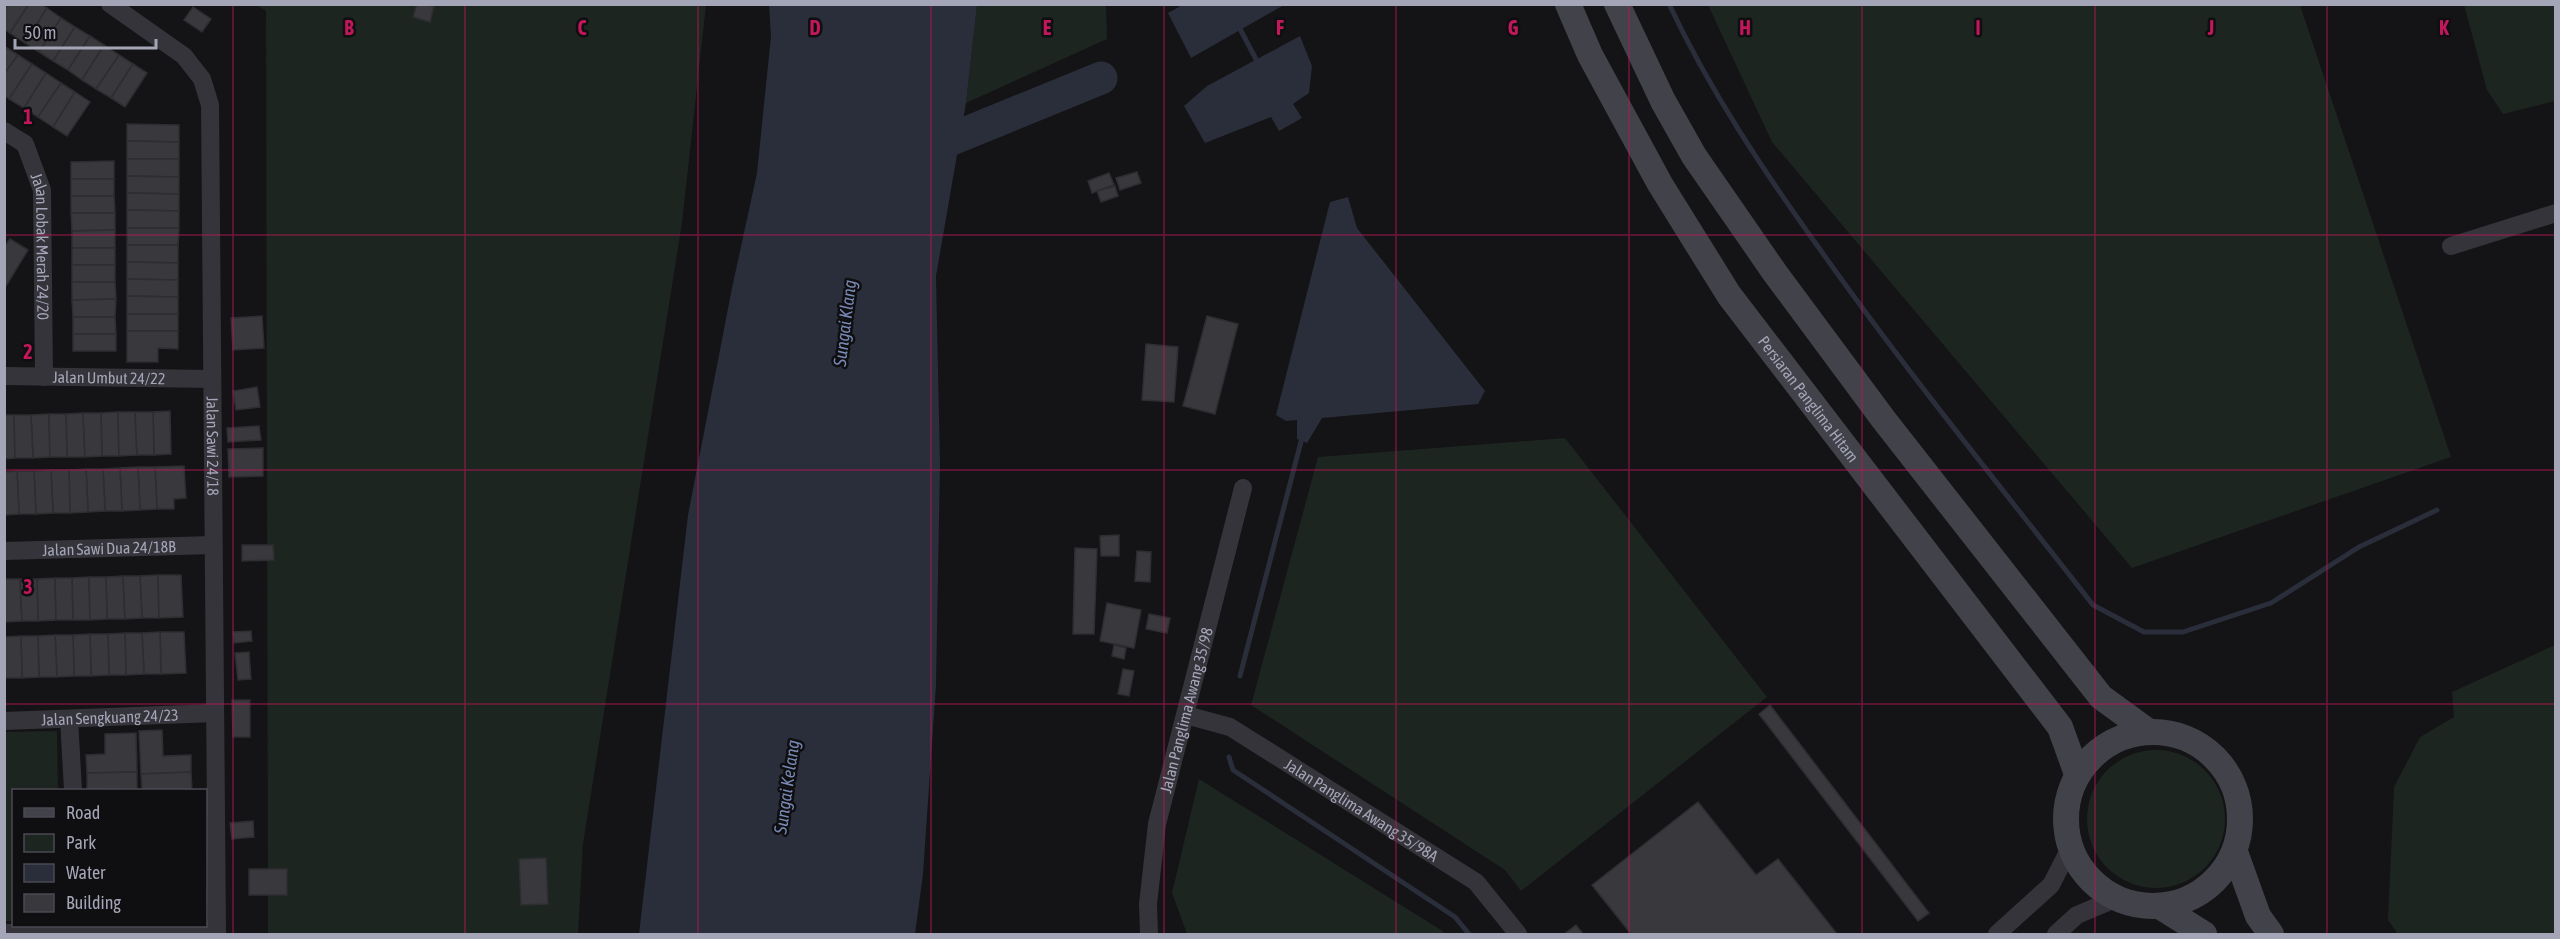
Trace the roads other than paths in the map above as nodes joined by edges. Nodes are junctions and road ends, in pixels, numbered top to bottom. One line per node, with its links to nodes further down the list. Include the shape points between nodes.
1 (110, 4): 9 (street, Jalan Sawi 24/18, via 184,56 202,79 210,105)
2 (1568, 4): 18 (main road, Persiaran Panglima Hitam, via 1590,55 1660,184 1729,295 2060,727)
3 (1617, 4): 17 (main road, via 1657,90 1694,156 1775,273 1884,420 2101,697)
4 (4, 130): 8 (street, Jalan Lobak Merah 24/20, via 25,144 42,190)
5 (2556, 213): 6 (street)
6 (2451, 246)
7 (4, 376): 8 (street, Jalan Umbut 24/22)
8 (44, 377): 9 (street, Jalan Umbut 24/22)
9 (212, 379): 11 (street, Jalan Sawi 24/18)
10 (1243, 488): 14 (street, Jalan Panglima Awang 35/98)
11 (213, 545): 12 (street, Jalan Sawi Dua 24/18B); 13 (street, Jalan Sawi 24/18)
12 (4, 551)
13 (215, 713): 15 (street, Jalan Sengkuang 24/23); 25 (street, Jalan Sawi 24/18)
14 (1186, 715): 27 (street, Jalan Panglima Awang 35/98, via 1157,824 1148,904); 28 (street, Jalan Panglima Awang 35/98A, via 1230,727 1476,882)
15 (69, 719): 16 (street, Jalan Sengkuang 24/23); 19 (street)
16 (4, 721)
17 (2149, 732): 18 (main road, via 2121,738 2096,752); 21 (main road, via 2172,734 2193,742 2226,771 2240,810)
18 (2077, 774): 20 (main road, via 2067,798 2065,823)
19 (73, 789)
20 (2070, 848): 22 (main road, via 2087,878); 29 (street, via 2051,885)
21 (2235, 852): 23 (main road, via 2213,884 2179,903); 32 (main road, via 2258,916)
22 (2115, 898): 23 (main road, via 2137,906); 30 (street, via 2077,915)
23 (2161, 907): 31 (main road)
24 (81, 929): 25 (street); 26 (street)
25 (217, 932)
26 (4, 933)
27 (1149, 934)
28 (1518, 934)
29 (1997, 934)
30 (2056, 934)
31 (2204, 934)
32 (2271, 934)

